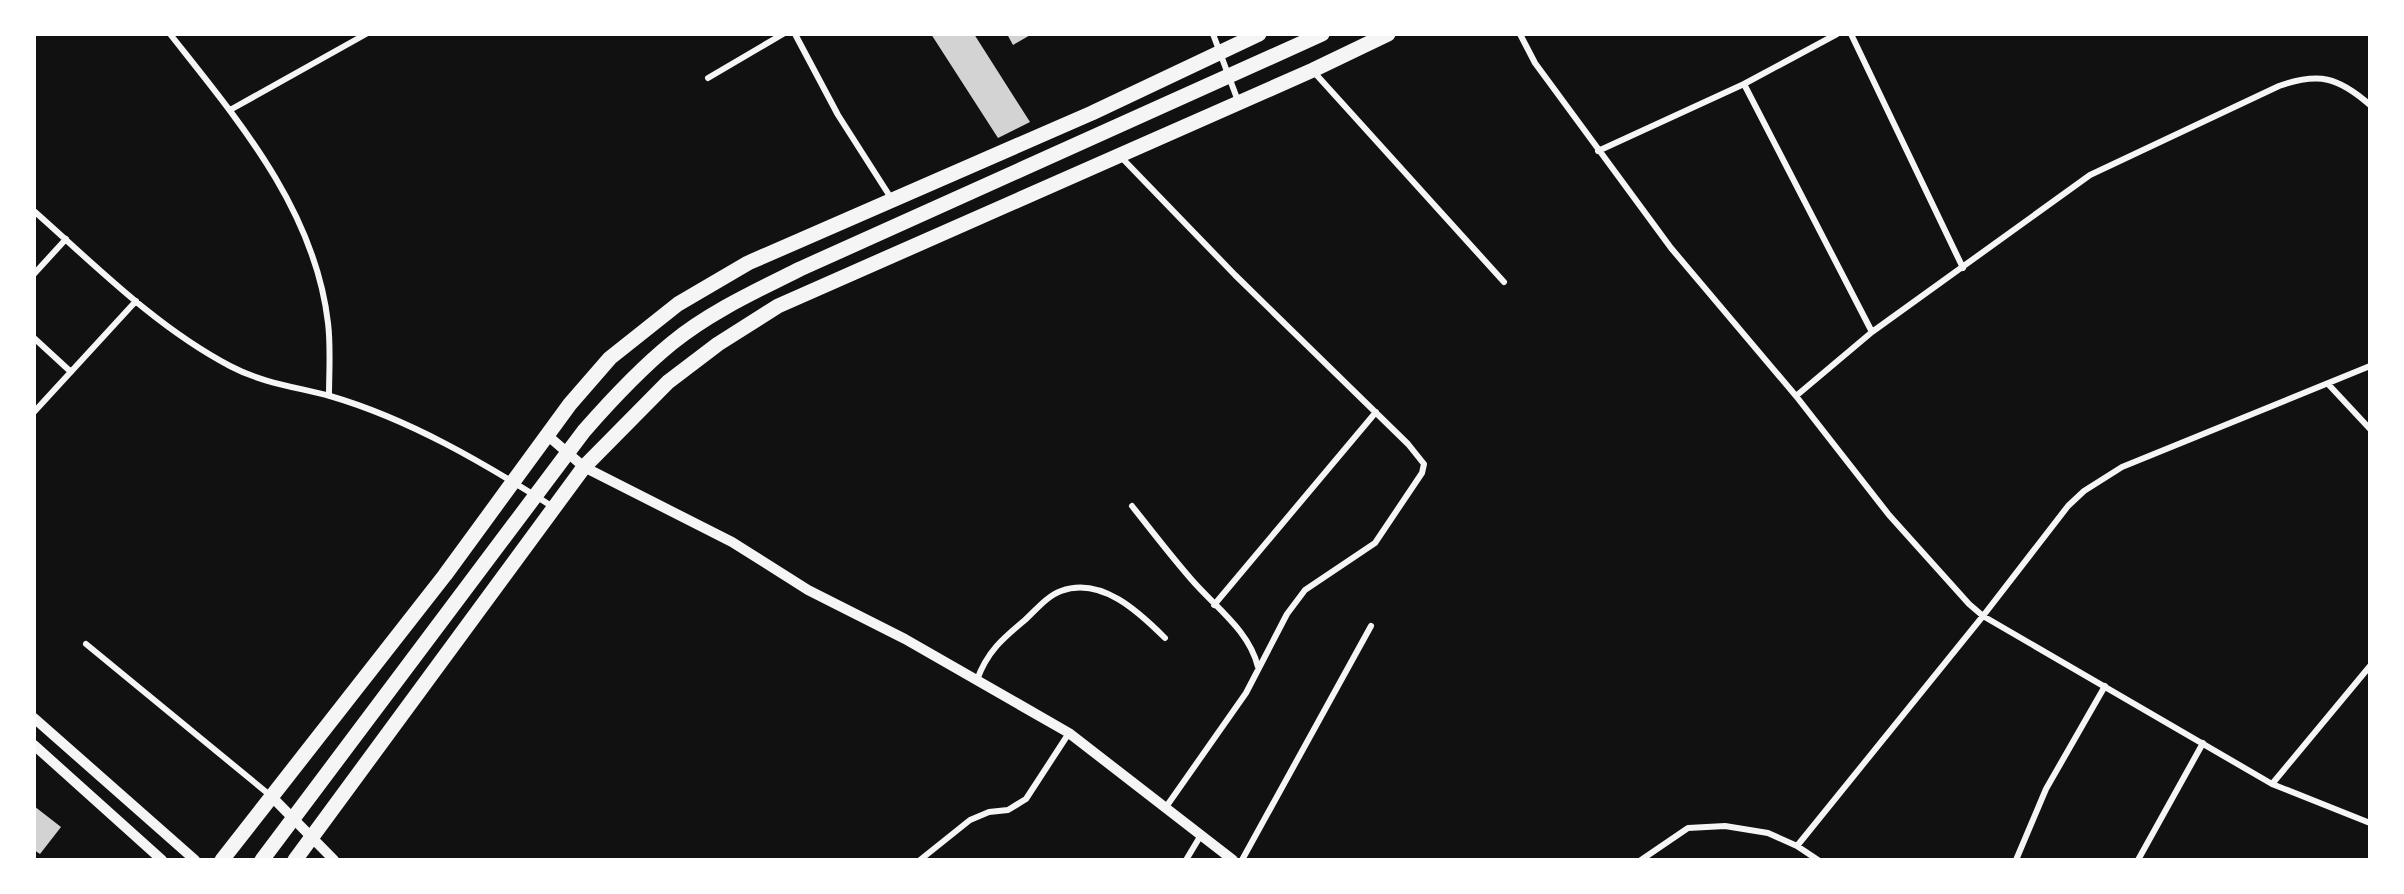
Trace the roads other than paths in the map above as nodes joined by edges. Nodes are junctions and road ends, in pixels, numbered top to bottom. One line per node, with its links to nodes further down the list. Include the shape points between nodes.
1 (170, 34): 18 (street)
2 (366, 34): 18 (street)
3 (783, 34): 14 (street)
4 (795, 34): 21 (street, via 838,115)
5 (1213, 34): 12 (street)
6 (1258, 34): 12 (main road)
7 (1322, 34): 66 (main road, via 800,269 735,301 674,341 628,381 584,431)
8 (1388, 34): 13 (main road)
9 (1520, 34): 19 (street, via 1535,63)
10 (1837, 34): 15 (street)
11 (1851, 34): 24 (street)
12 (1221, 51): 16 (street); 21 (main road, via 1092,113)
13 (1313, 70): 16 (main road); 26 (street)
14 (708, 78)
15 (1744, 84): 19 (street); 28 (street)
16 (1239, 103): 20 (main road)
17 (2370, 105): 24 (street, via 2335,80 2304,78 2279,86 2090,175)
18 (230, 110): 33 (street, via 279,182 312,249 328,323)
19 (1598, 151): 34 (street, via 1671,248)
20 (1119, 156): 36 (street); 39 (main road, via 778,306 668,382)
21 (892, 199): 38 (main road, via 748,263 678,304 610,358)
22 (34, 211): 23 (street)
23 (66, 239): 25 (street); 27 (street)
24 (1963, 268): 28 (street)
25 (34, 274)
26 (1504, 282)
27 (136, 301): 31 (street); 33 (street, via 190,342 248,375)
28 (1872, 332): 34 (street)
29 (34, 338): 31 (street)
30 (2370, 366): 32 (street)
31 (71, 372): 35 (street)
32 (2328, 385): 37 (street); 44 (street, via 2122,467 2084,491 2068,506)
33 (329, 396): 40 (street, via 409,426)
34 (1796, 396): 44 (street, via 1930,563)
35 (34, 412)
36 (1376, 412): 43 (street); 49 (street, via 1419,456 1424,464 1422,473 1375,543 1305,590)
37 (2370, 429)
38 (547, 435): 39 (street); 40 (main road)
39 (584, 467): 42 (main road); 50 (street, via 732,542 808,590)
40 (513, 482): 42 (street); 57 (main road)
41 (1132, 506): 43 (street)
42 (555, 508): 60 (main road)
43 (1214, 605): 49 (street, via 1248,642)
44 (1983, 616): 51 (street); 62 (street)
45 (1371, 627): 72 (street)
46 (1165, 638): 50 (street, via 1139,612 1082,586 1059,592 1008,634 985,658)
47 (86, 644): 57 (street)
48 (2370, 666): 56 (street)
49 (1258, 667): 58 (street, via 1246,693)
50 (977, 681): 53 (street)
51 (2105, 686): 54 (street); 75 (street, via 2046,789)
52 (34, 718): 64 (street)
53 (1069, 733): 58 (street); 69 (street, via 1026,799 1008,810 970,820)
54 (2203, 743): 56 (street); 76 (street)
55 (34, 745): 63 (street)
56 (2272, 784): 59 (street)
57 (271, 796): 60 (street); 65 (main road)
58 (1166, 807): 61 (street)
59 (2370, 824)
60 (313, 835): 67 (main road); 68 (street)
61 (1201, 835): 70 (street); 71 (street)
62 (1797, 846): 73 (street, via 1768,833 1725,826 1688,828); 74 (street)
63 (162, 860)
64 (195, 860)
65 (222, 860)
66 (262, 860)
67 (295, 860)
68 (334, 860)
69 (920, 860)
70 (1185, 860)
71 (1233, 860)
72 (1242, 860)
73 (1641, 860)
74 (1818, 860)
75 (2016, 860)
76 (2138, 860)

